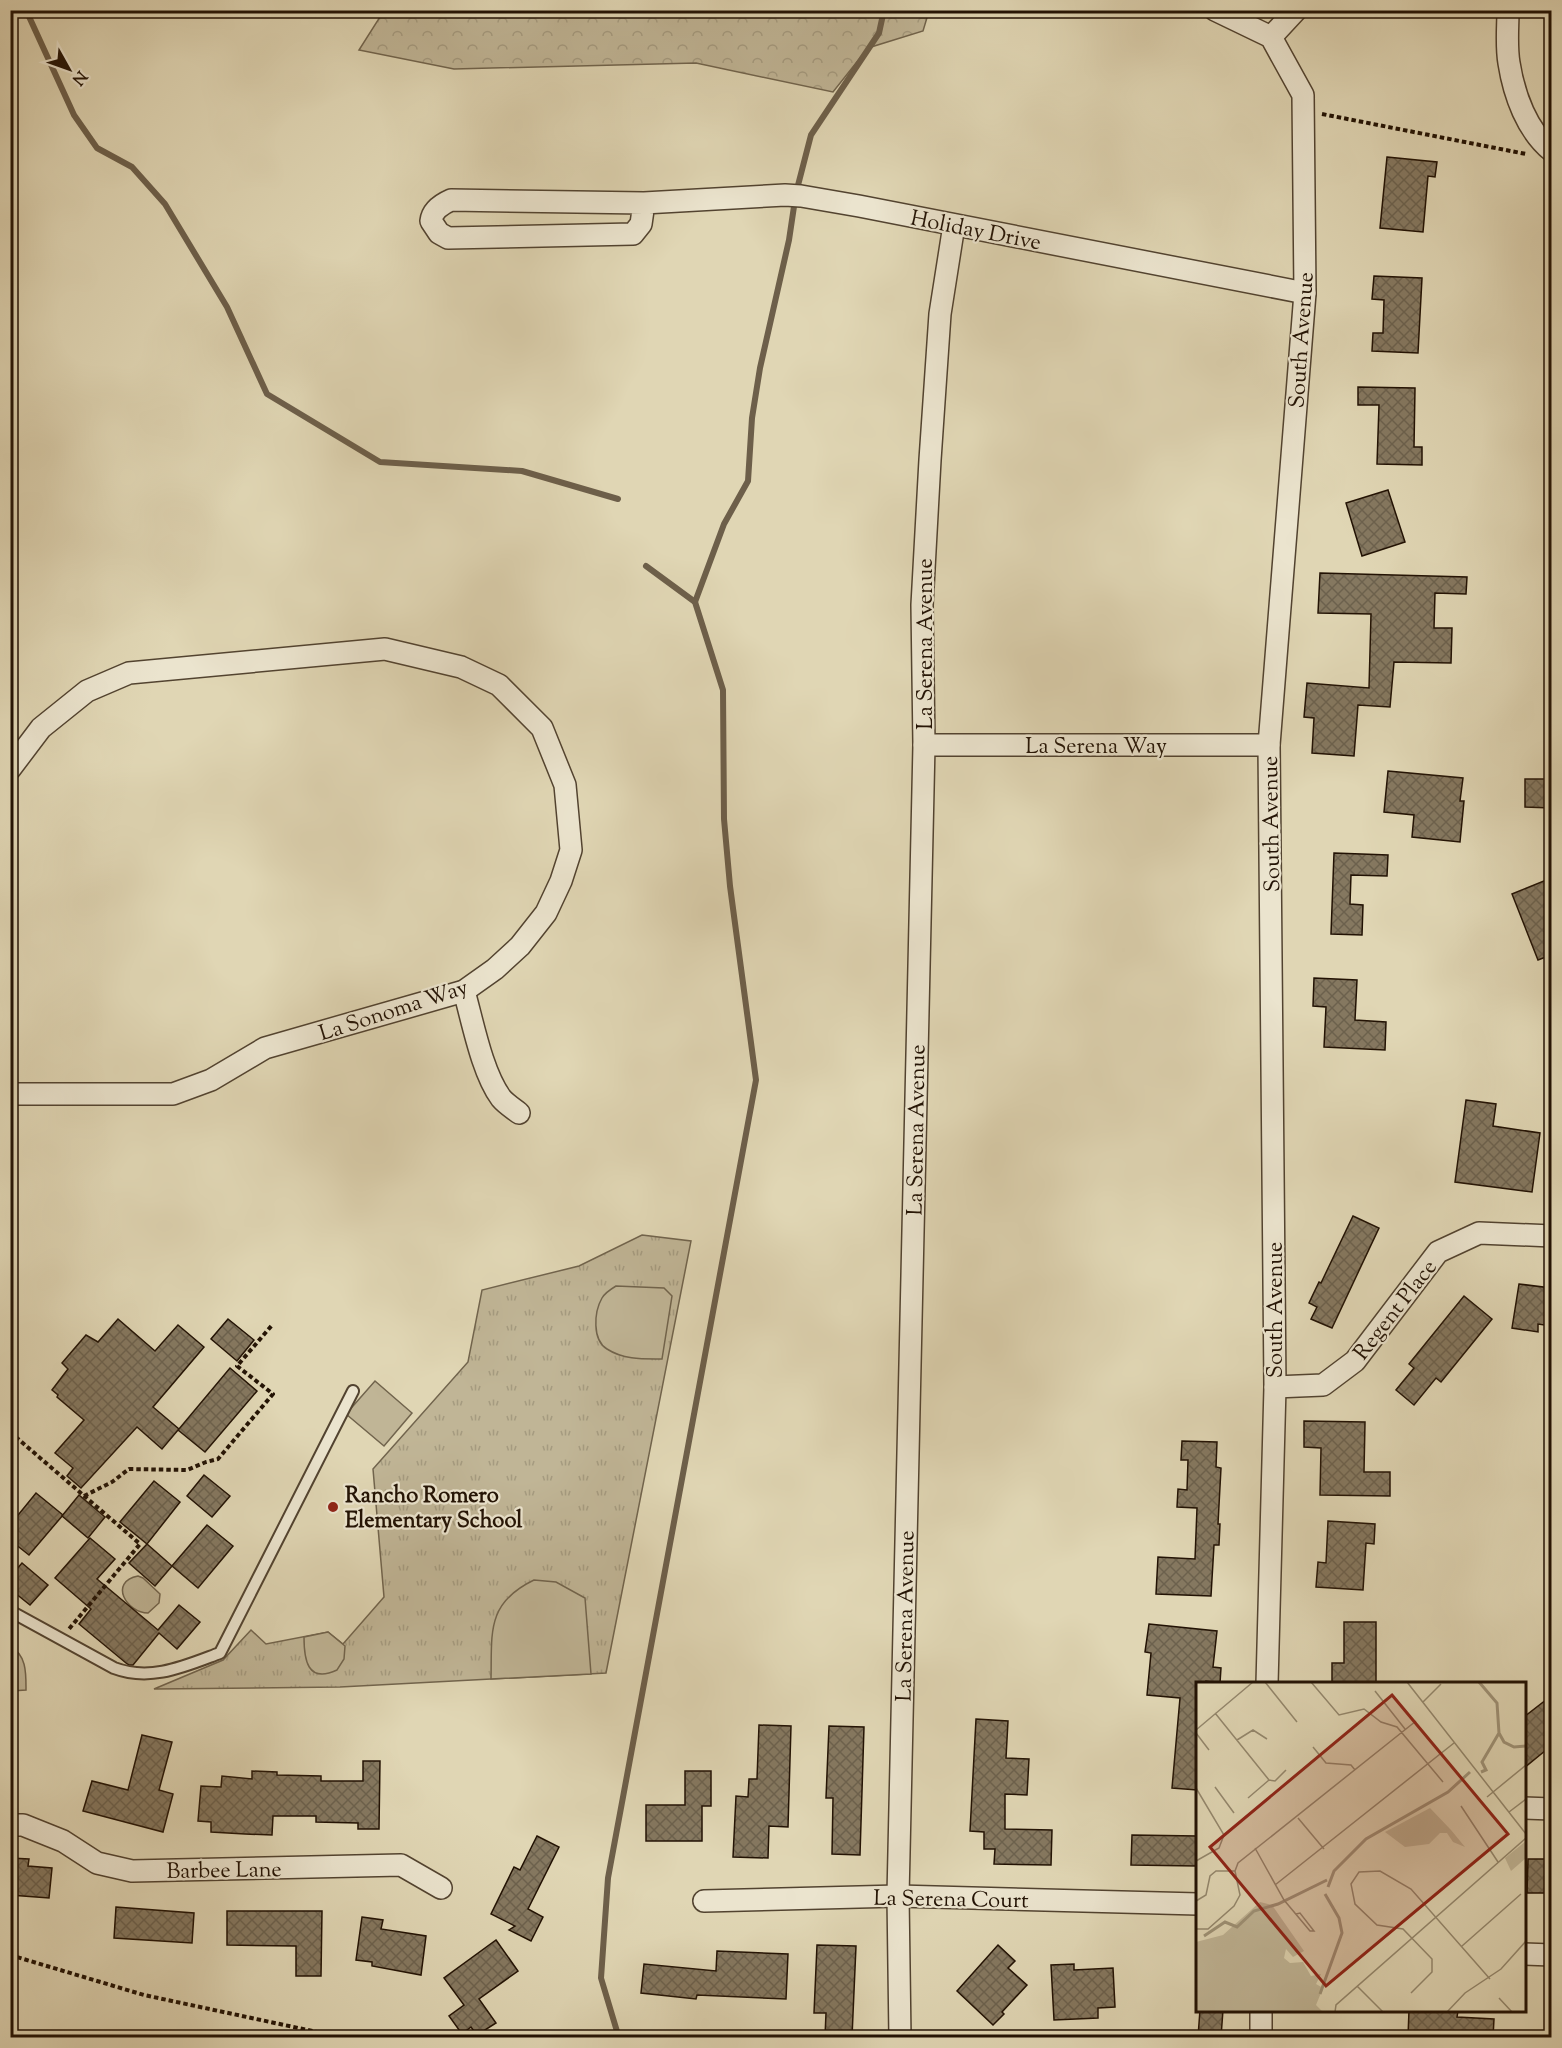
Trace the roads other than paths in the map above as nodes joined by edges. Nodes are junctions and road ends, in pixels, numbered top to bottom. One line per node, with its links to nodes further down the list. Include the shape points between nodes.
1 (1215, 10): 4 (street)
2 (1296, 10): 4 (street)
3 (1508, 10): 5 (street, via 1509,62 1522,110 1540,142)
4 (1271, 37): 8 (street, South Avenue, via 1303,95)
5 (1551, 152)
6 (644, 203): 6 (street, Holiday Drive, via 451,200 438,208 431,221 448,238 633,234 641,225); 7 (street, Holiday Drive, via 796,196)
7 (954, 225): 8 (street, Holiday Drive); 9 (street, La Serena Avenue, via 940,314 930,460 922,605)
8 (1305, 293): 10 (street, South Avenue)
9 (924, 745): 10 (street, La Serena Way); 24 (street, La Serena Avenue)
10 (1269, 745): 16 (street, South Avenue)
11 (10, 769): 12 (street, La Sonoma Way, via 41,728 87,691 129,673 386,649 461,667 499,685 542,728 565,785 571,850 546,913 520,946)
12 (464, 991): 13 (street, La Sonoma Way, via 265,1048 212,1080 173,1094); 14 (street, via 490,1078 502,1099)
13 (10, 1094)
14 (519, 1113)
15 (1551, 1236): 16 (street, Regent Place, via 1479,1233 1438,1252 1355,1361 1323,1385)
16 (1275, 1387): 19 (street, South Avenue)
17 (353, 1391): 18 (lane, via 220,1653 150,1675 130,1674)
18 (10, 1611)
19 (1267, 1682)
20 (1526, 1808): 21 (street)
21 (1551, 1809)
22 (10, 1825): 23 (street, Barbee Lane, via 23,1825 63,1841 97,1863 132,1871 401,1865)
23 (441, 1888)
24 (898, 1896): 25 (street, La Serena Court); 26 (street, La Serena Court); 30 (street, La Serena Avenue)
25 (704, 1902)
26 (1196, 1904)
27 (1526, 1954): 28 (street)
28 (1551, 1955)
29 (1261, 2012): 31 (street)
30 (900, 2037)
31 (1261, 2037)

